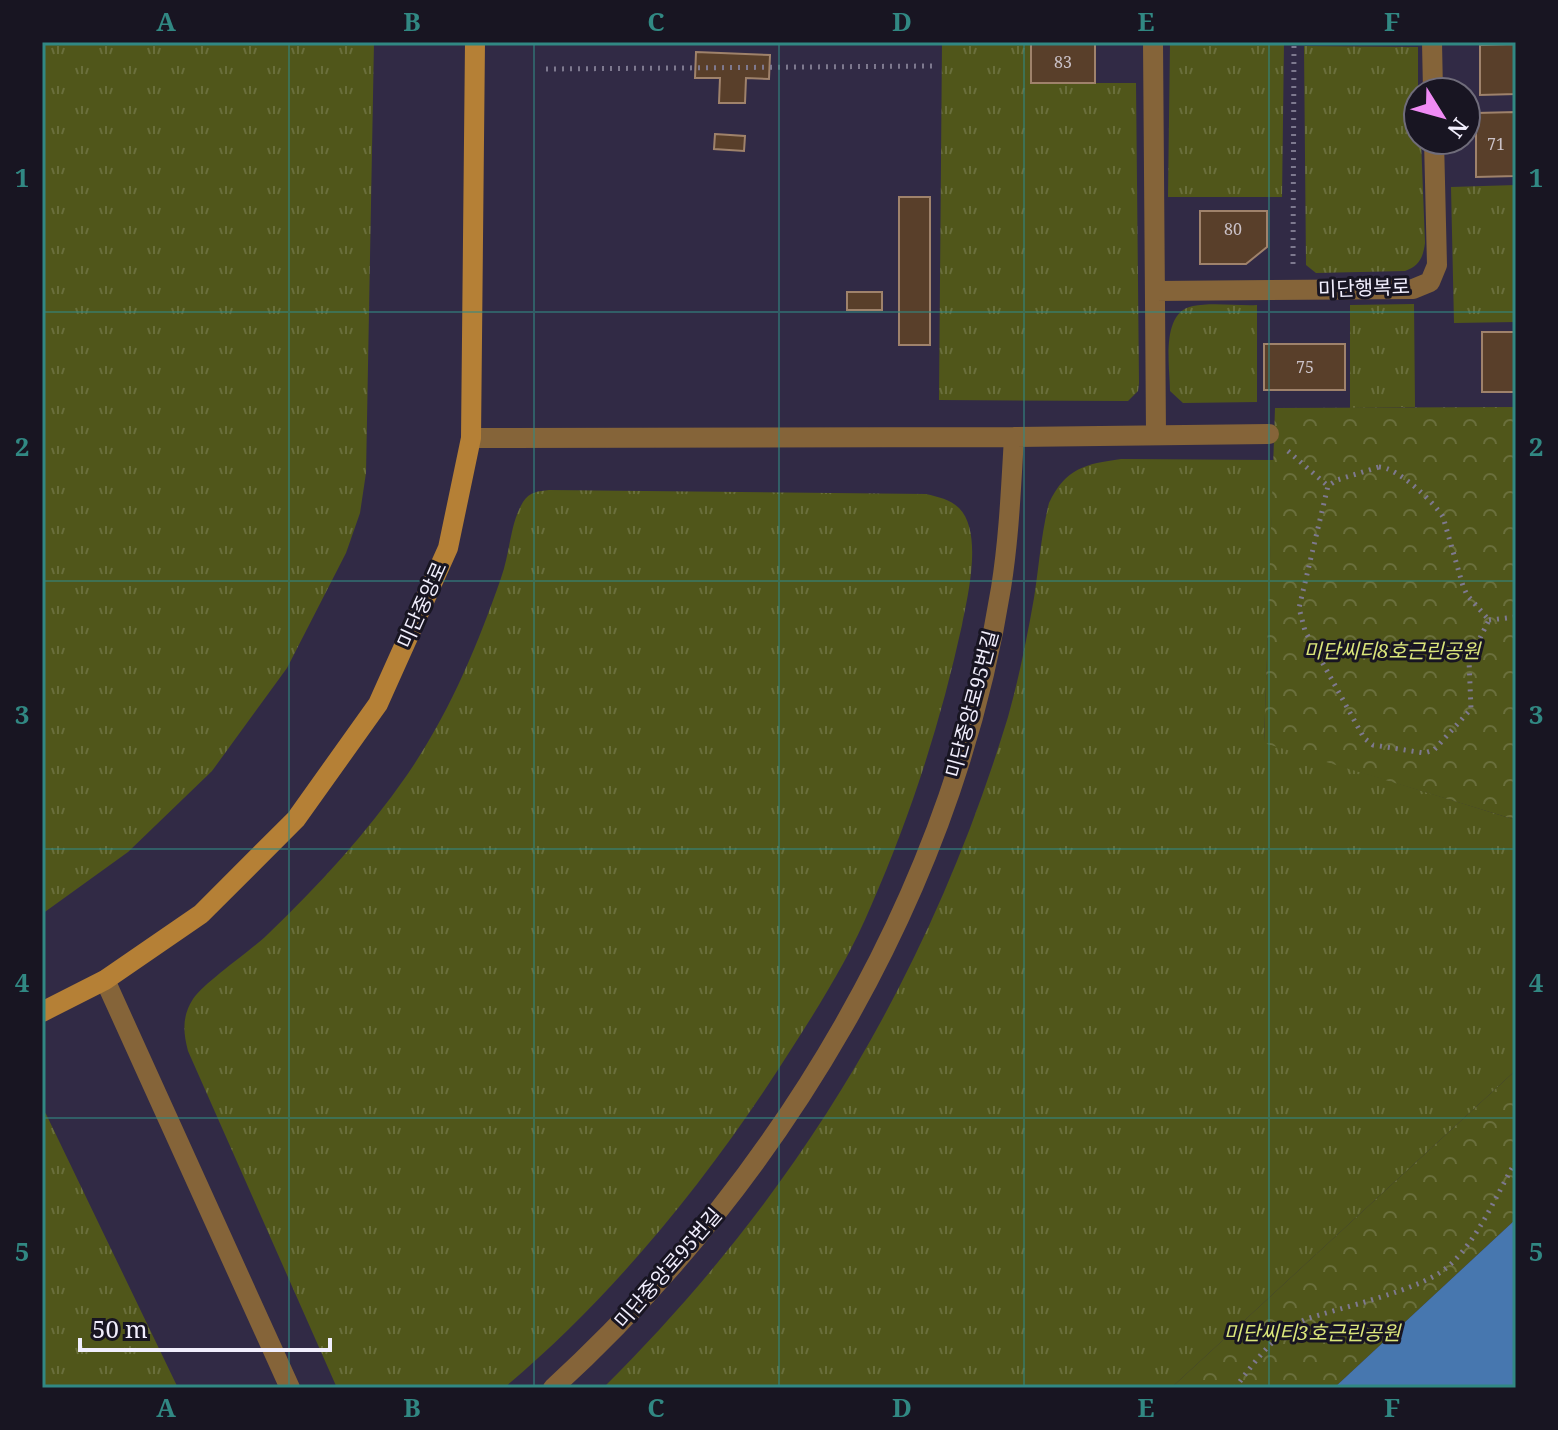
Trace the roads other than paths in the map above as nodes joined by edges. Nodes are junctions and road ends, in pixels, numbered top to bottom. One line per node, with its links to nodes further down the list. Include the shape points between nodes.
1 (475, 42): 10 (street, 미단중앙로)
2 (1153, 42): 6 (street)
3 (1432, 42): 4 (street)
4 (1433, 76)
5 (1434, 156): 6 (street, 미단행복로, via 1437,265 1430,282 1413,289)
6 (1155, 291): 7 (street)
7 (1156, 433): 8 (street); 9 (street)
8 (1269, 434)
9 (1014, 437): 10 (street); 14 (street, 미단중앙로95번길, via 1001,589 971,719 946,799 888,937 777,1132 686,1253)
10 (471, 438): 11 (street, 미단중앙로, via 448,548 378,704 296,819 201,914)
11 (105, 980): 12 (street, 미단중앙로); 13 (street)
12 (42, 1012)
13 (290, 1388)
14 (553, 1388)

